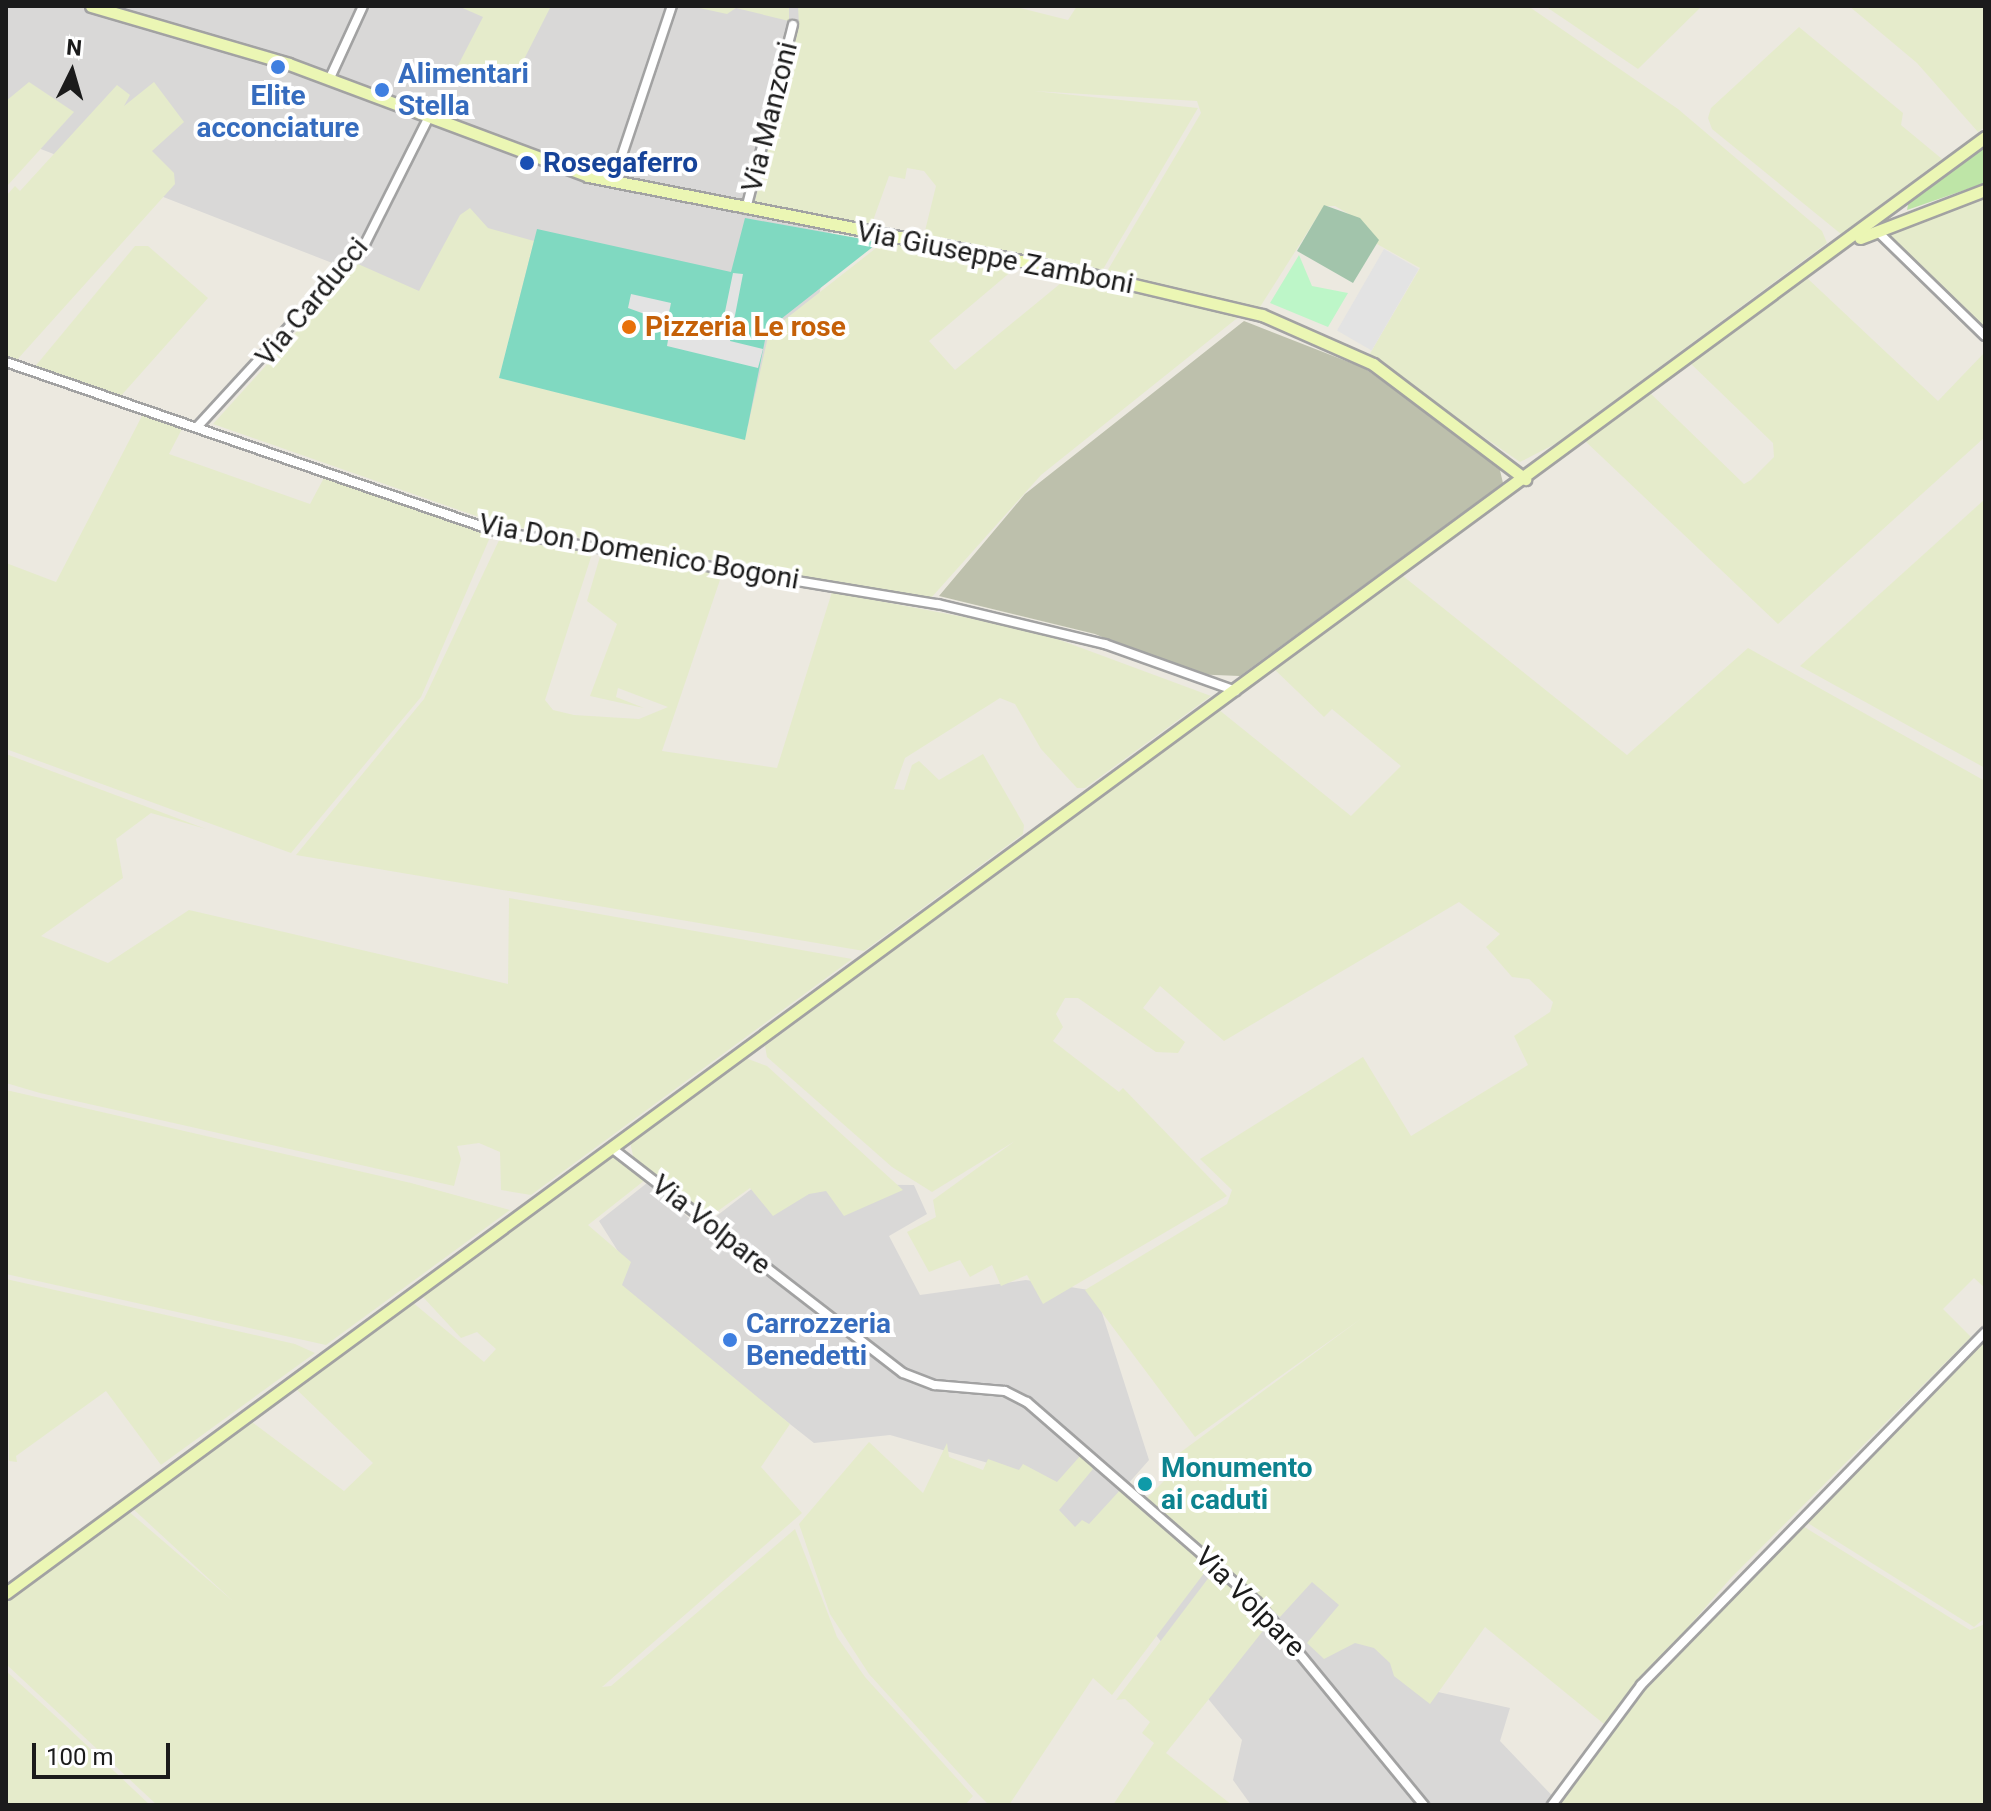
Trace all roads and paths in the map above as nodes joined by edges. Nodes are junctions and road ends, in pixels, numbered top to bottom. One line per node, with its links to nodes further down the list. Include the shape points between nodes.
1 (91, 6): 5 (main road, Via Giuseppe Zamboni)
2 (363, 6): 5 (street)
3 (672, 6): 8 (street)
4 (793, 25): 11 (street, Via Manzoni)
5 (329, 80): 6 (main road, Via Giuseppe Zamboni)
6 (428, 119): 8 (main road, Via Giuseppe Zamboni); 17 (street, Via Carducci, via 365,244)
7 (1985, 137): 10 (main road)
8 (613, 182): 11 (main road, Via Giuseppe Zamboni)
9 (1985, 190): 12 (main road)
10 (1894, 206): 12 (main road, via 1892,217); 14 (main road)
11 (746, 209): 18 (main road, Via Giuseppe Zamboni, via 1073,271 1273,319 1373,364)
12 (1906, 219): 13 (main road)
13 (1878, 232): 14 (main road); 15 (street)
14 (1852, 240): 18 (main road)
15 (1985, 336)
16 (6, 362): 17 (street, Via Don Domenico Bogoni)
17 (197, 427): 19 (street, Via Don Domenico Bogoni, via 495,531 965,610 1105,644)
18 (1525, 479): 19 (main road)
19 (1237, 691): 20 (main road)
20 (613, 1149): 22 (main road); 23 (street, Via Volpare, via 903,1373 927,1383 1005,1391 1027,1402 1257,1602)
21 (1985, 1332): 24 (street, via 1641,1685)
22 (6, 1593)
23 (1424, 1805)
24 (1552, 1805)

